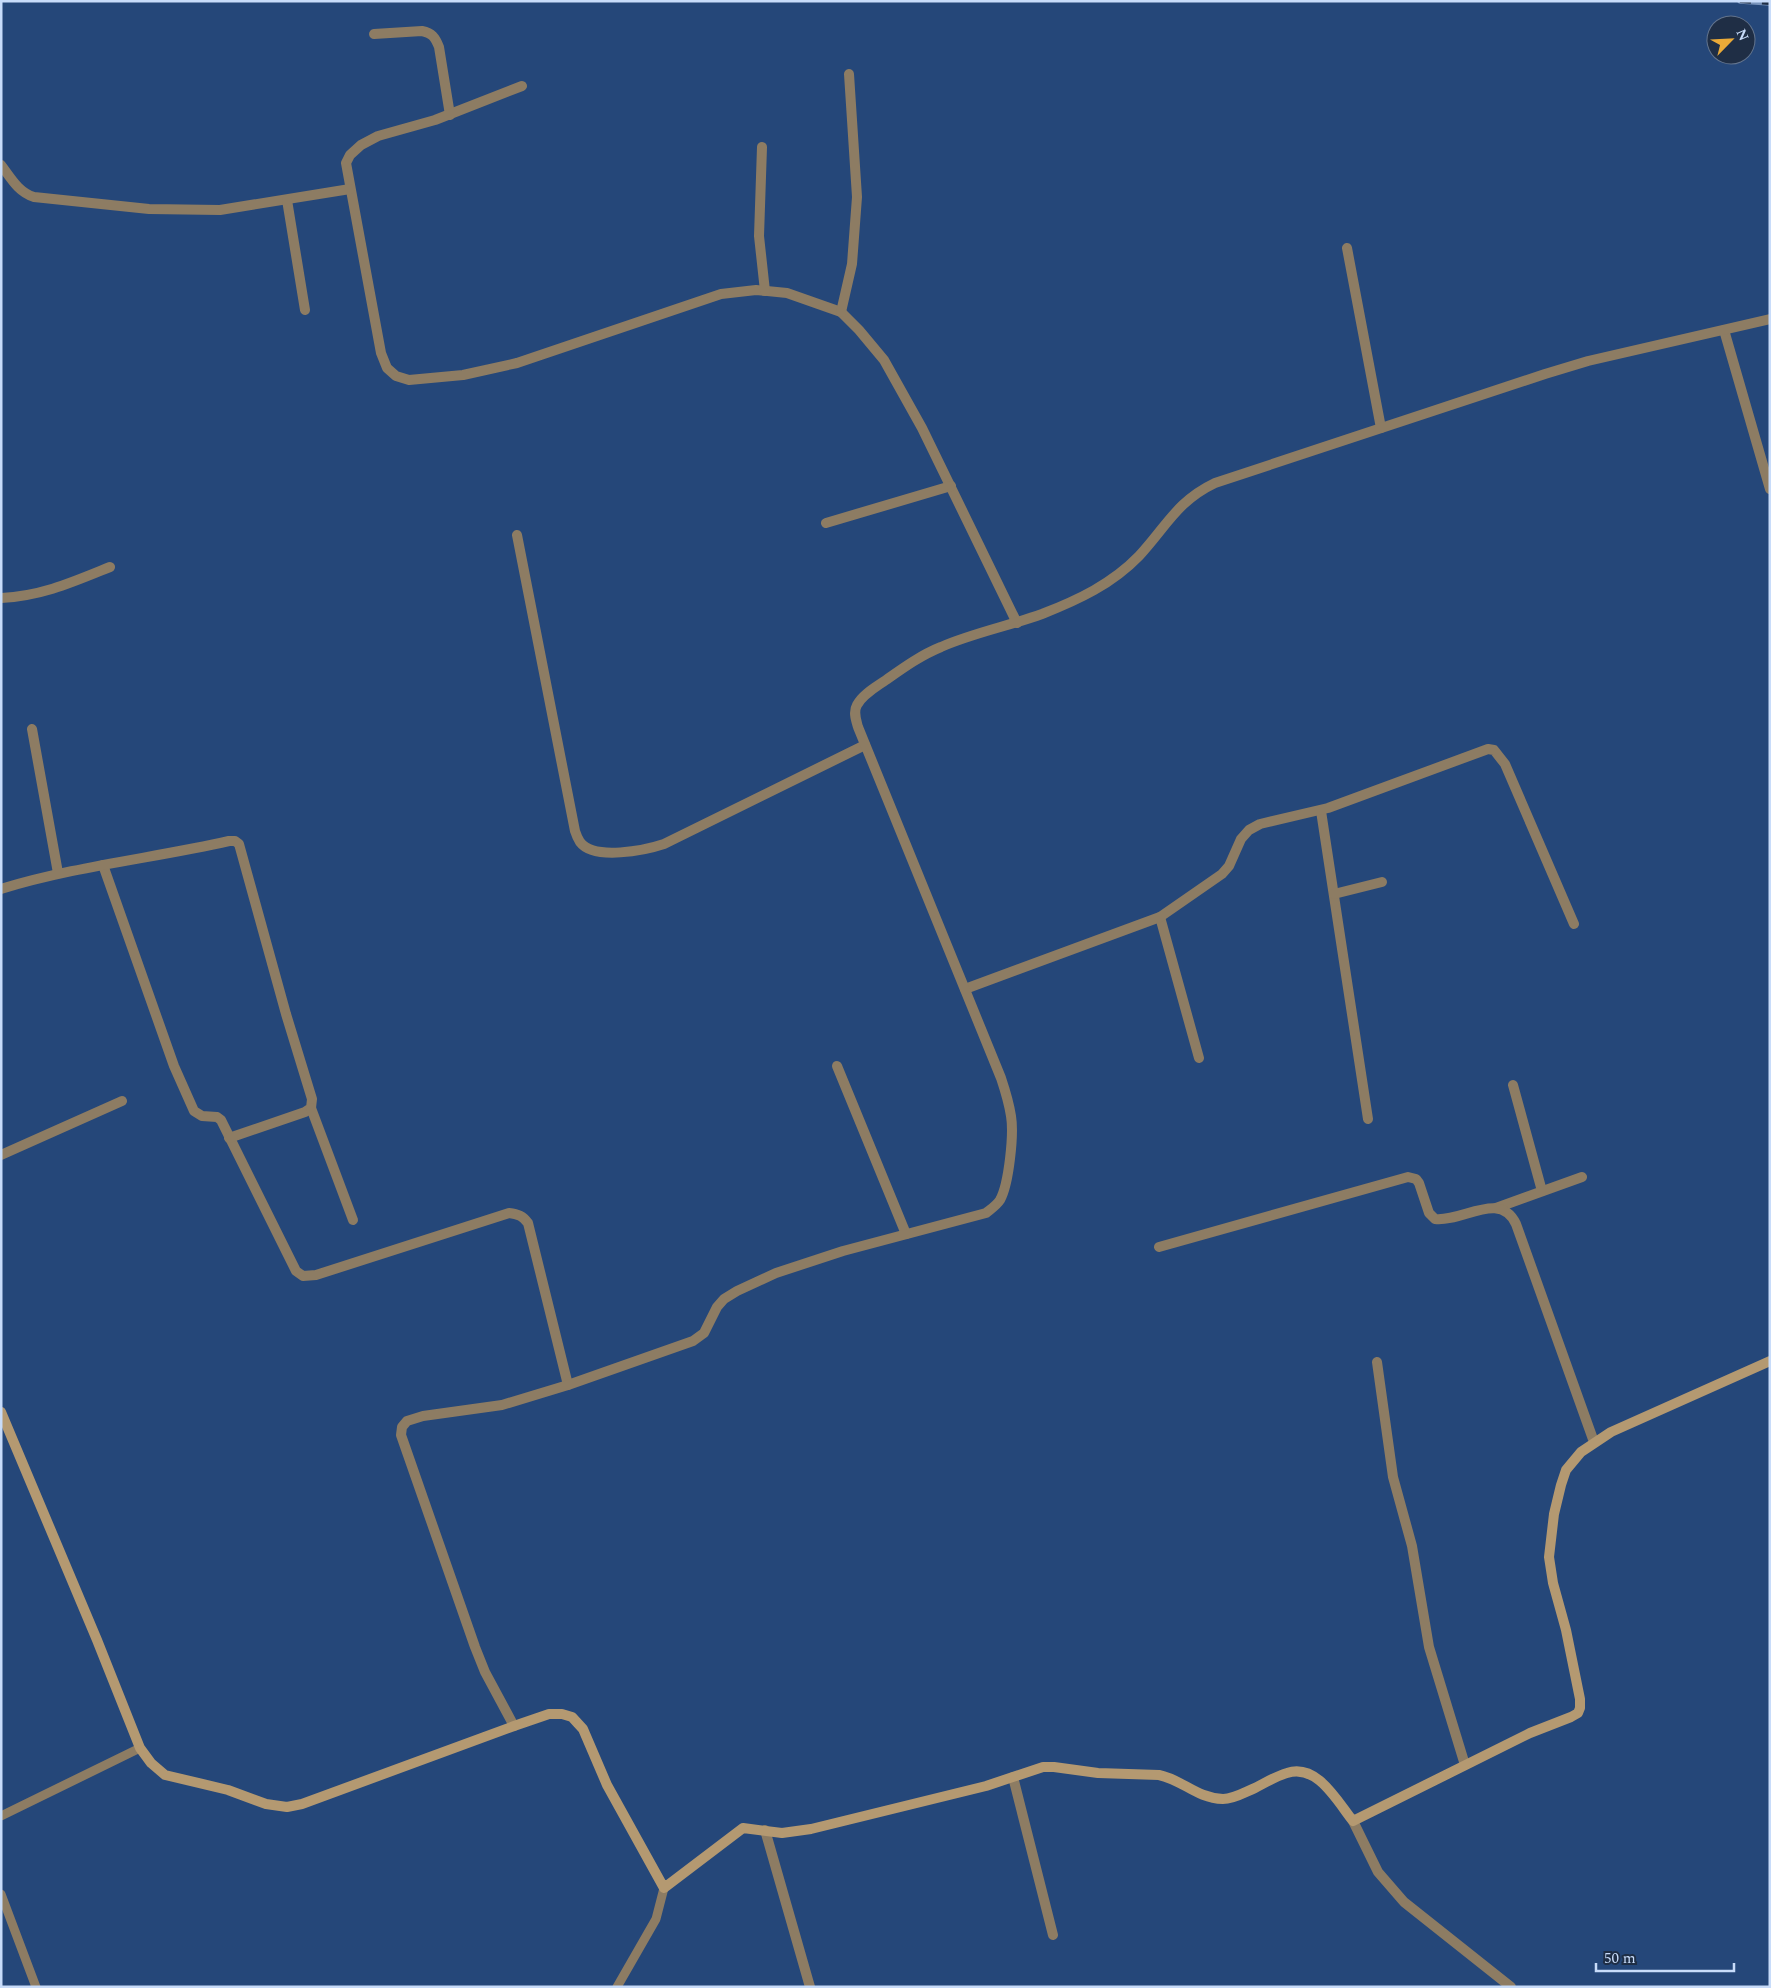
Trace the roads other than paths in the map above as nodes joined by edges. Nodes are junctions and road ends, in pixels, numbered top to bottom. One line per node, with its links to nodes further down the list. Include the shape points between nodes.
1 (374, 34): 4 (street, via 422,31 430,32 436,38)
2 (849, 74): 12 (street, via 857,197 852,264)
3 (522, 86): 4 (street)
4 (450, 115): 7 (street, via 378,136 361,145 346,163)
5 (762, 147): 10 (street, via 759,236)
6 (1, 165): 8 (street, via 18,188 34,197 149,209 220,210)
7 (350, 188): 8 (street); 10 (street, via 380,353 387,368 396,376 409,380 464,375 516,363 721,294)
8 (287, 200): 11 (street)
9 (1347, 248): 15 (street)
10 (765, 291): 12 (street, via 787,293)
11 (305, 310)
12 (841, 312): 16 (street, via 884,360)
13 (1770, 319): 14 (street)
14 (1724, 330): 15 (street, via 1560,369); 17 (street)
15 (1381, 428): 22 (street, via 1202,489 1179,507 1120,574 1077,599)
16 (950, 486): 18 (street); 22 (street)
17 (1770, 489)
18 (826, 523)
19 (518, 535): 24 (street, via 575,831 580,843 591,849 630,853 664,844)
20 (110, 567): 21 (street, via 50,591)
21 (1, 598)
22 (1017, 623): 24 (street, via 941,647 918,658 867,694 856,706 855,717)
23 (32, 729): 27 (street)
24 (865, 745): 33 (street)
25 (1321, 811): 30 (street); 31 (street, via 1271,821 1249,830 1222,874); 32 (street, via 1481,751 1494,750 1505,764)
26 (103, 865): 27 (street); 38 (street, via 229,841 239,844 312,1099); 40 (street, via 174,1066 194,1111 202,1116 217,1117)
27 (58, 874): 29 (street)
28 (1382, 882): 30 (street)
29 (1, 889)
30 (1334, 894): 39 (street)
31 (1160, 917): 33 (street); 34 (street)
32 (1574, 924)
33 (965, 989): 46 (street, via 1001,1078 1011,1116 1006,1187 1000,1201 986,1212)
34 (1199, 1058)
35 (837, 1066): 46 (street)
36 (1513, 1085): 43 (street)
37 (122, 1101): 41 (street)
38 (311, 1108): 40 (street); 45 (street)
39 (1368, 1118)
40 (229, 1138): 50 (street, via 296,1271 303,1276 316,1275 509,1213 524,1217)
41 (1, 1155)
42 (1582, 1177): 43 (street)
43 (1542, 1191): 44 (street)
44 (1493, 1209): 47 (street, via 1435,1219 1419,1183 1408,1177); 52 (street, via 1509,1212 1516,1224)
45 (353, 1220)
46 (906, 1234): 50 (street, via 776,1273 737,1290 717,1308 699,1339)
47 (1159, 1247)
48 (1770, 1361): 52 (street, via 1628,1423)
49 (1377, 1362): 55 (street, via 1393,1477 1412,1546 1430,1646)
50 (568, 1386): 53 (street, via 502,1406 423,1416 408,1421 402,1427 401,1435 466,1622 485,1672)
51 (1, 1412): 54 (street)
52 (1594, 1442): 55 (street, via 1566,1470 1554,1514 1549,1557 1580,1708 1571,1718 1530,1733)
53 (514, 1726): 54 (street, via 287,1807 165,1775 150,1763); 60 (street, via 549,1714 572,1717 582,1729 607,1785)
54 (140, 1748): 57 (lane)
55 (1465, 1765): 58 (street)
56 (1013, 1777): 58 (street, via 1054,1767 1098,1773 1159,1775 1167,1776 1199,1795 1225,1799 1299,1771 1320,1781); 59 (street, via 811,1829 782,1833); 62 (street)
57 (1, 1816)
58 (1353, 1821): 66 (street, via 1378,1872 1404,1902)
59 (765, 1830): 60 (street, via 743,1828 736,1832); 65 (street)
60 (664, 1888): 64 (lane, via 656,1919)
61 (1, 1894): 63 (lane)
62 (1054, 1935)
63 (36, 1987)
64 (617, 1987)
65 (810, 1987)
66 (1510, 1987)

